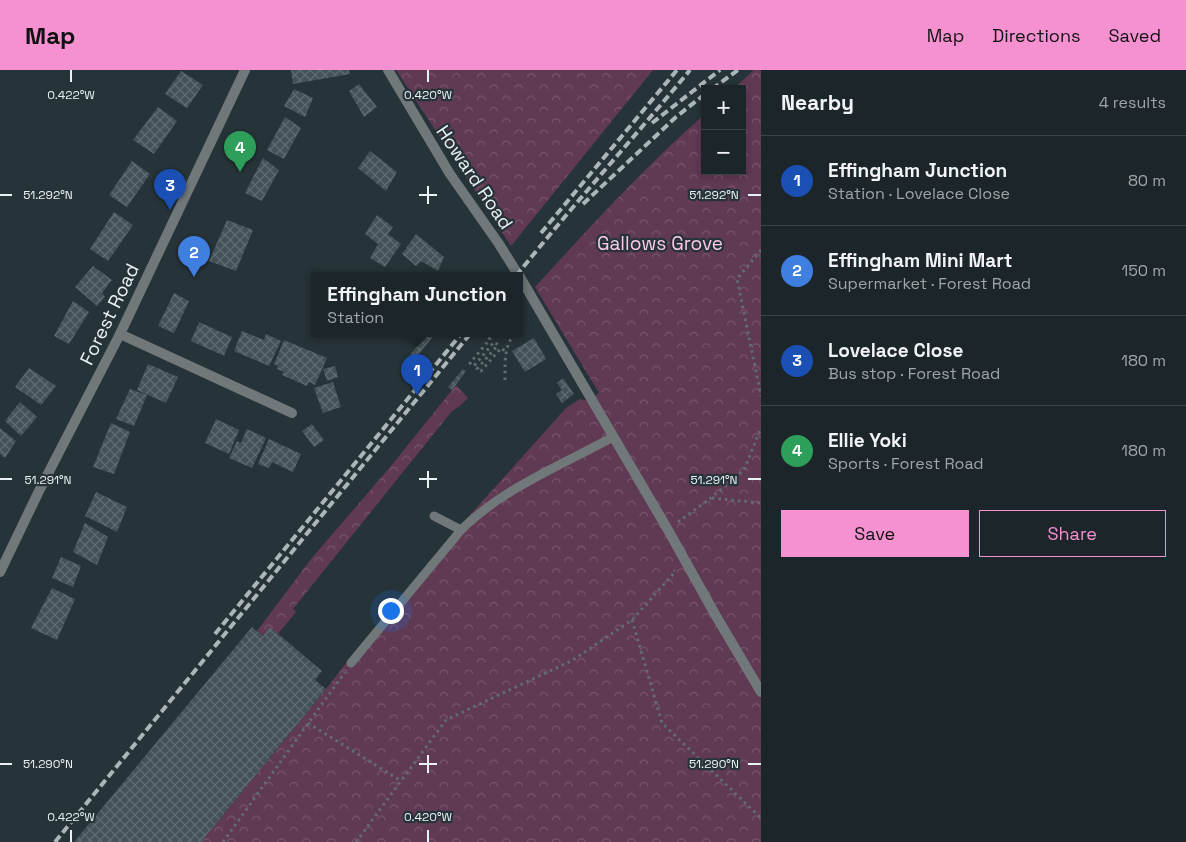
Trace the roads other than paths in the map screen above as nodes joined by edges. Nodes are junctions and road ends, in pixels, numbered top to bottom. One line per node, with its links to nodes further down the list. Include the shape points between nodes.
1 (245, 70): 5 (street, Forest Road)
2 (388, 70): 3 (street, Howard Road, via 450,174)
3 (516, 272)
4 (523, 283): 7 (street, Howard Road)
5 (120, 334): 6 (street); 10 (street, Forest Road)
6 (292, 414)
7 (613, 437): 9 (lane, via 508,493); 12 (street, Howard Road)
8 (434, 516): 9 (lane)
9 (461, 530): 11 (lane)
10 (0, 572)
11 (351, 663)
12 (761, 692)

